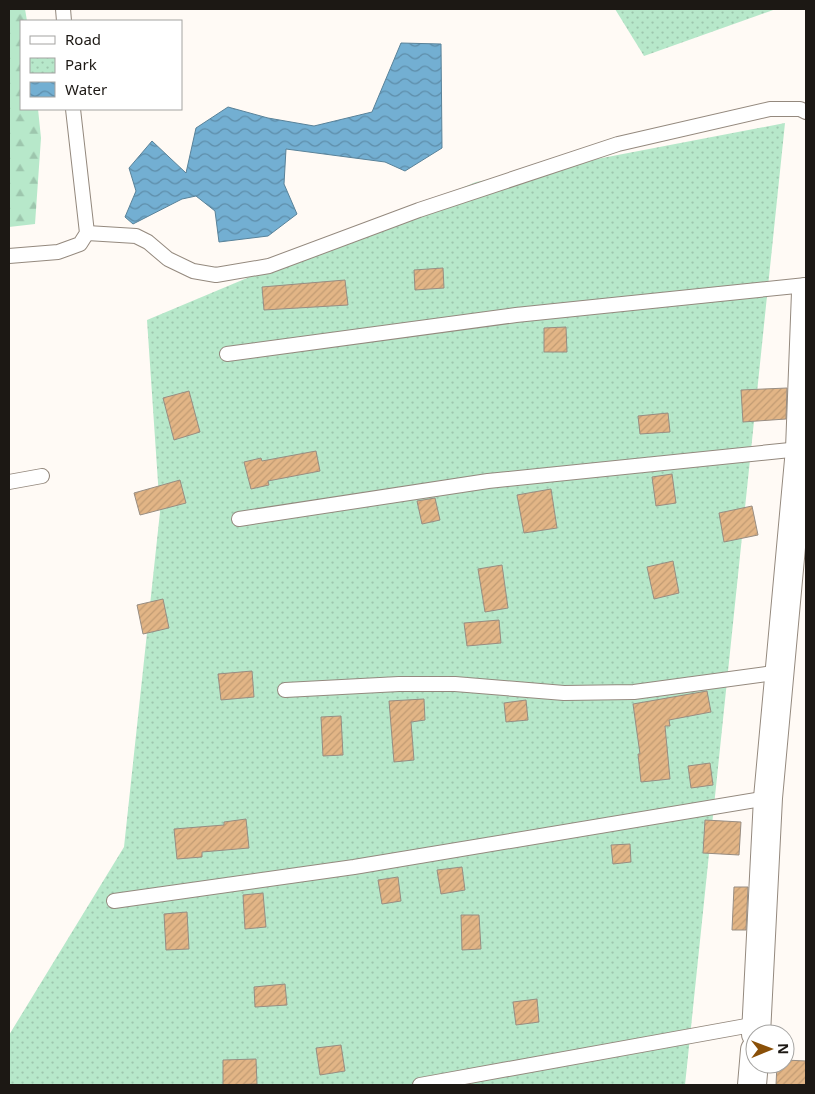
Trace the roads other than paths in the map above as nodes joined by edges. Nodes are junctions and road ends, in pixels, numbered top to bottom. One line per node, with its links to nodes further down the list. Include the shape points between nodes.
1 (74, 110): 3 (lane)
2 (806, 112): 3 (lane, via 770,109 618,144 419,210 269,266 216,275 192,271 168,259 136,236)
3 (87, 233): 4 (lane, via 80,244 58,252)
4 (9, 256)
5 (806, 285): 7 (lane, via 516,315)
6 (806, 292): 8 (street)
7 (227, 354)
8 (800, 449): 11 (lane, via 488,481); 12 (street)
9 (42, 476): 10 (lane)
10 (9, 482)
11 (239, 519)
12 (780, 672): 13 (lane, via 634,692 564,693 455,684); 14 (street)
13 (285, 690)
14 (768, 798): 15 (lane, via 354,867); 16 (street)
15 (114, 901)
16 (757, 1024)
17 (745, 1038): 18 (lane)
18 (420, 1085)

